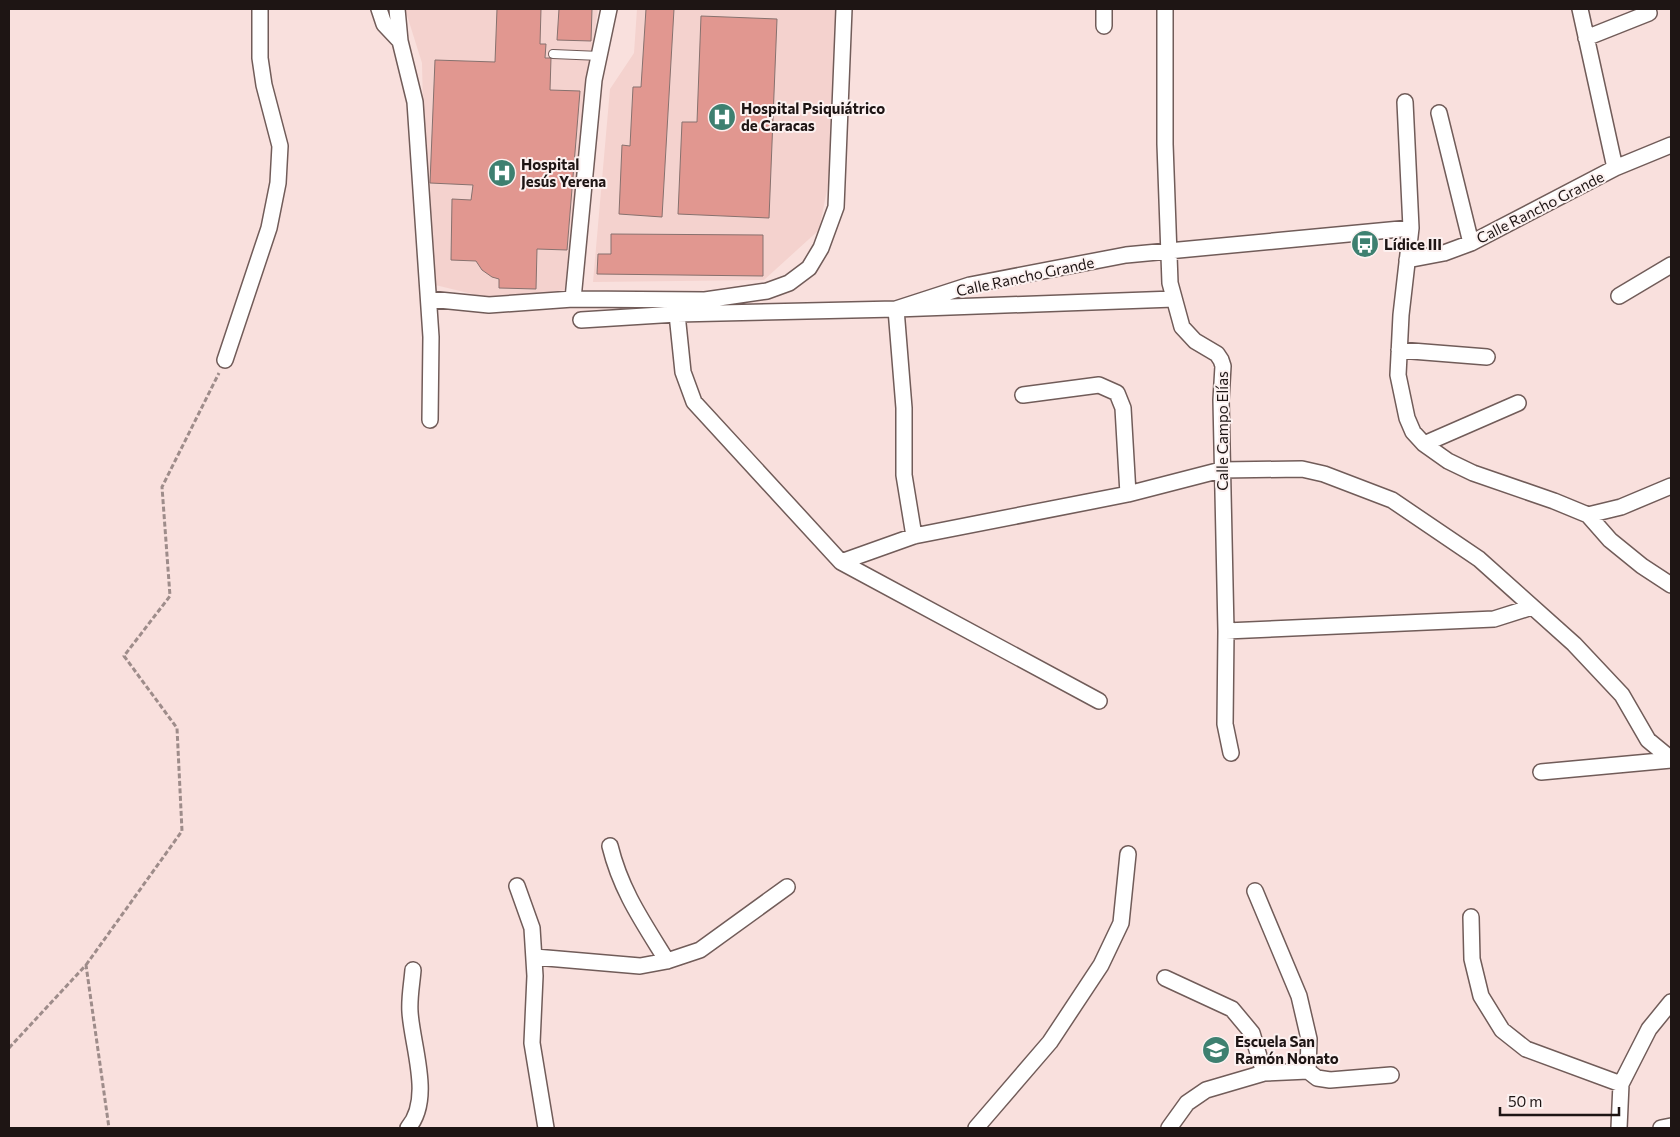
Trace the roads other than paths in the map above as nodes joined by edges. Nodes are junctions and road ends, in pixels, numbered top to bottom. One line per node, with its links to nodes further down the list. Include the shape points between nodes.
1 (260, 9): 33 (street, via 260,58 280,146 278,183 269,228)
2 (379, 9): 12 (street, via 384,24)
3 (397, 9): 12 (street)
4 (609, 9): 14 (street)
5 (844, 9): 26 (street, via 836,207 821,248 809,268 790,284 744,295 705,300)
6 (1104, 9): 10 (street)
7 (1165, 9): 21 (street, Calle Campo Elías)
8 (1580, 9): 11 (street)
9 (1649, 13): 11 (street)
10 (1104, 26)
11 (1586, 38): 18 (street)
12 (400, 41): 25 (street, via 415,102)
13 (553, 54): 14 (lane)
14 (600, 56): 26 (street, via 594,80)
15 (1405, 102): 19 (street)
16 (1439, 113): 20 (street)
17 (1671, 145): 18 (street, Calle Rancho Grande)
18 (1615, 168): 20 (street, Calle Rancho Grande)
19 (1411, 228): 21 (street, Calle Rancho Grande); 22 (street)
20 (1471, 243): 22 (street, Calle Rancho Grande, via 1444,253)
21 (1168, 251): 27 (street, Calle Campo Elías); 28 (street, Calle Rancho Grande, via 1126,255 970,285)
22 (1407, 260): 31 (street)
23 (1671, 265): 24 (street)
24 (1619, 296)
25 (429, 299): 26 (street, via 490,305); 36 (street)
26 (573, 299)
27 (1174, 299): 28 (street); 38 (street, Calle Campo Elías, via 1182,327 1195,341 1216,354 1223,366)
28 (896, 309): 29 (street, Calle Rancho Grande); 42 (street, via 904,408 904,475)
29 (677, 314): 30 (street, Calle Rancho Grande); 43 (street, via 683,372 694,402)
30 (580, 320)
31 (1399, 350): 32 (street); 37 (street, via 1398,374 1406,418)
32 (1487, 357)
33 (225, 360)
34 (1023, 395): 40 (street, via 1099,385 1117,393 1123,408)
35 (1518, 403): 37 (street)
36 (430, 420)
37 (1424, 444): 41 (street, via 1473,473)
38 (1221, 470): 40 (street); 45 (street, via 1302,469 1392,500 1479,559); 46 (street, Calle Campo Elías)
39 (1671, 486): 41 (street, via 1621,507)
40 (1128, 494): 42 (street)
41 (1588, 514): 44 (street, via 1610,540)
42 (914, 536): 43 (street)
43 (841, 562): 47 (street)
44 (1671, 585)
45 (1532, 607): 46 (street, via 1494,619); 49 (street, via 1574,644 1622,696 1648,740)
46 (1226, 631): 48 (street, Calle Campo Elías, via 1225,724)
47 (1099, 701)
48 (1231, 753)
49 (1671, 759): 50 (street)
50 (1541, 772)
51 (610, 846): 58 (street, via 616,869 632,904)
52 (1128, 854): 69 (street, via 1121,923 1101,965 1050,1042)
53 (517, 886): 57 (street, via 532,928)
54 (787, 887): 58 (street, via 700,950)
55 (1255, 891): 62 (street, via 1299,996 1309,1039)
56 (1471, 917): 65 (street, via 1472,959 1481,996 1502,1030 1526,1049)
57 (535, 957): 58 (street, via 640,966); 68 (street, via 532,1043)
58 (667, 961)
59 (413, 970): 67 (street, via 410,1011 420,1078 418,1110)
60 (1165, 978): 63 (street, via 1232,1009 1252,1034)
61 (1671, 1002): 65 (street, via 1649,1029)
62 (1308, 1071): 63 (street); 64 (street, via 1317,1078 1330,1080)
63 (1264, 1073): 70 (street, via 1206,1090 1187,1104)
64 (1391, 1075)
65 (1621, 1084): 71 (street)
66 (1671, 1126): 72 (street)
67 (408, 1128)
68 (546, 1128)
69 (976, 1128)
70 (1169, 1128)
71 (1619, 1128)
72 (1661, 1128)

